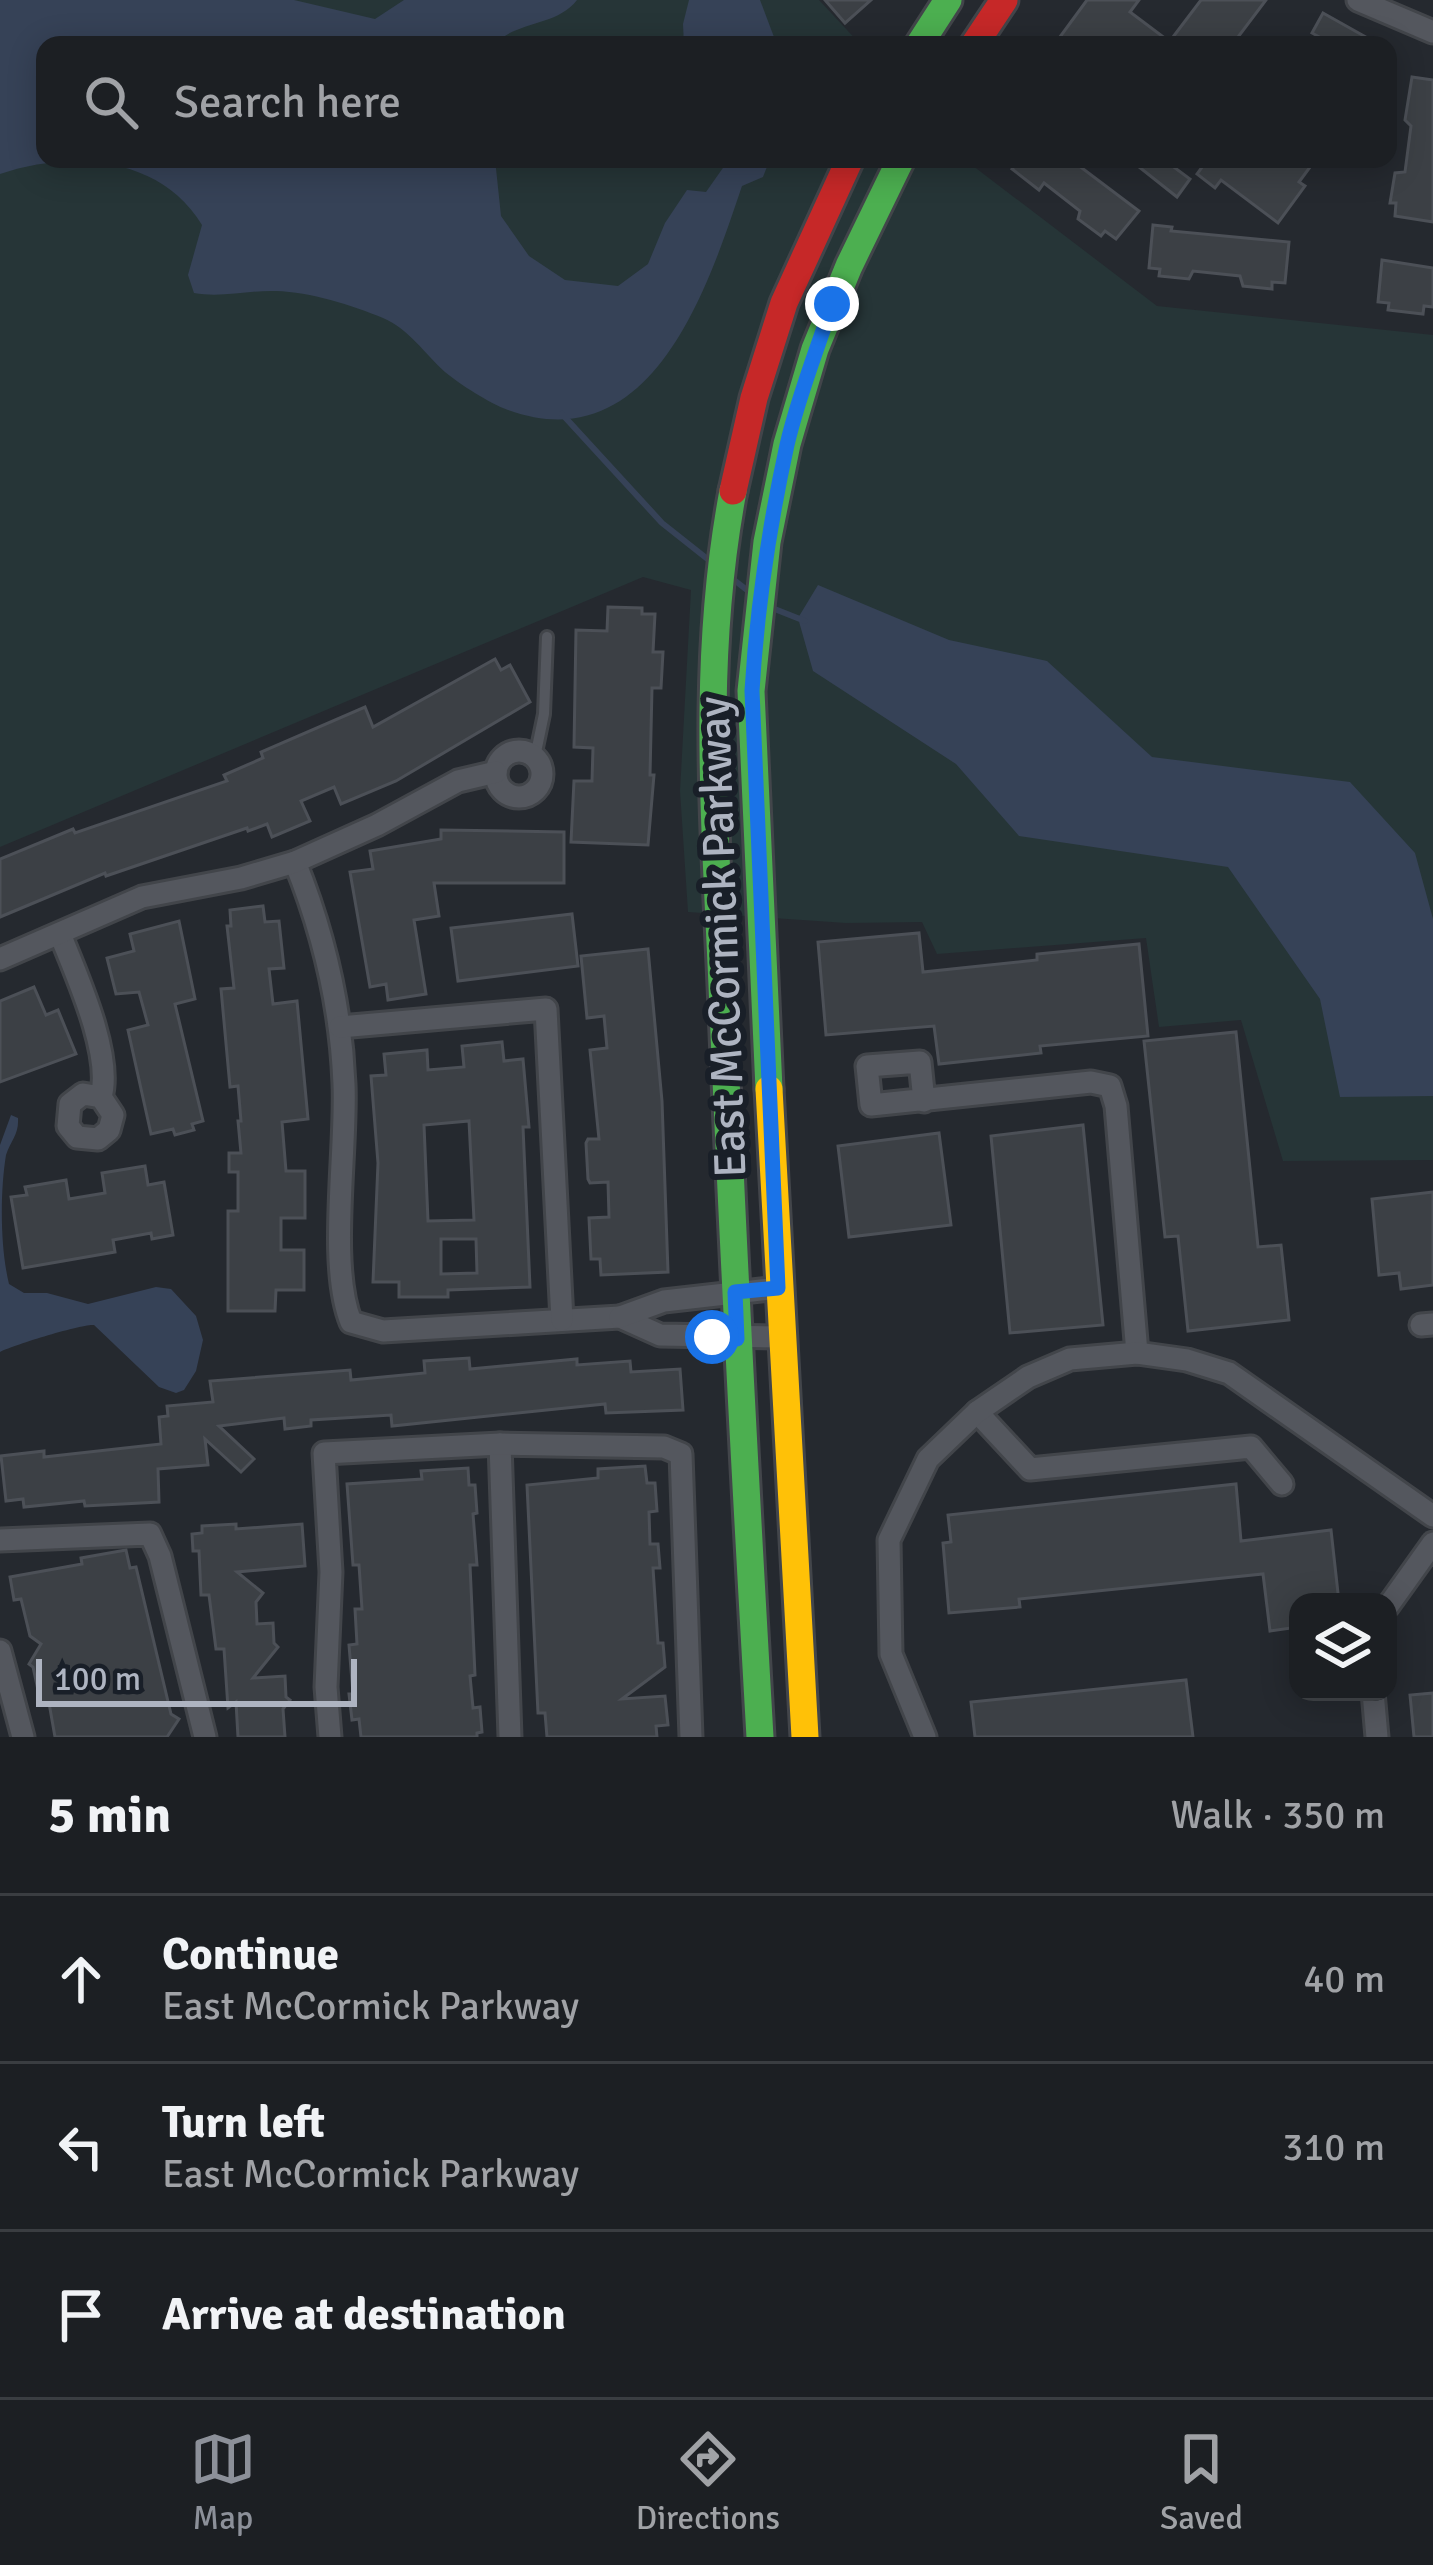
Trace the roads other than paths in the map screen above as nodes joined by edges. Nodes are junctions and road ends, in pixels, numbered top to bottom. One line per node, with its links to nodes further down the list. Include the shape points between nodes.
1 (948, 0): 5 (main road)
2 (1004, 0): 6 (main road)
3 (1358, 0): 4 (street)
4 (1433, 32)
5 (925, 36)
6 (980, 36)
7 (846, 168): 19 (main road, East McCormick Parkway, via 785,302 725,515 713,605)
8 (897, 168): 18 (main road, East McCormick Parkway, via 832,304 788,440 757,606 752,691)
9 (548, 637): 10 (lane)
10 (535, 757): 11 (street, via 512,751); 11 (street, via 542,779 527,796 506,794)
11 (496, 772): 12 (street, via 458,781)
12 (295, 862): 13 (street, via 142,897); 15 (street)
13 (60, 934): 14 (street); 16 (street, via 104,1071)
14 (0, 959)
15 (340, 1027): 21 (street, via 340,1280 351,1322 383,1331); 21 (street, via 547,1009)
16 (101, 1097)
17 (924, 1101): 24 (street, via 1091,1082 1110,1087)
18 (778, 1288): 19 (street); 22 (main road, East McCormick Parkway)
19 (735, 1292): 20 (street, via 664,1301); 23 (main road, East McCormick Parkway)
20 (620, 1317): 21 (street); 23 (street, via 660,1335)
21 (562, 1320)
22 (782, 1337): 23 (street); 40 (main road, East McCormick Parkway)
23 (737, 1339): 39 (main road, East McCormick Parkway)
24 (1137, 1353): 25 (street, via 1070,1359); 28 (street, via 1228,1373)
25 (976, 1412): 27 (street, via 1030,1468 1251,1448); 41 (street, via 928,1459 889,1540 891,1654)
26 (500, 1444): 36 (street, via 324,1454); 37 (street); 38 (street, via 664,1447 681,1454)
27 (1282, 1484)
28 (1433, 1516)
29 (0, 1540): 35 (street, via 150,1534)
30 (1433, 1543): 31 (street)
31 (1397, 1593)
32 (0, 1652): 34 (street)
33 (1373, 1701): 42 (street)
34 (23, 1737)
35 (205, 1737)
36 (330, 1737)
37 (511, 1737)
38 (691, 1737)
39 (760, 1737)
40 (805, 1737)
41 (925, 1737)
42 (1378, 1737)

